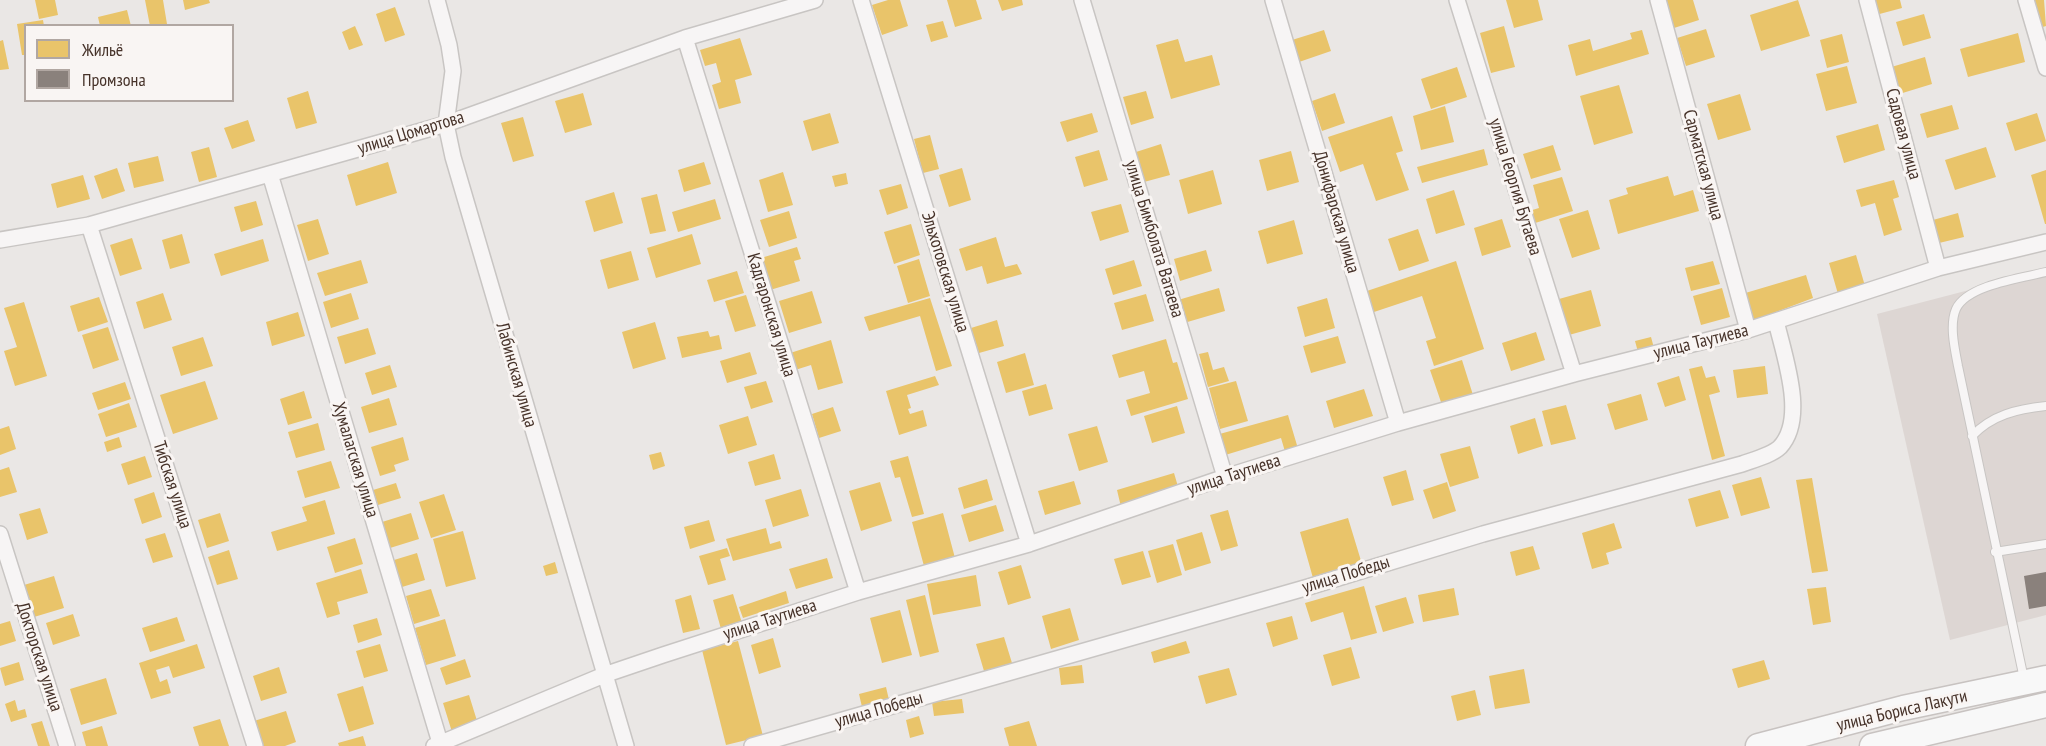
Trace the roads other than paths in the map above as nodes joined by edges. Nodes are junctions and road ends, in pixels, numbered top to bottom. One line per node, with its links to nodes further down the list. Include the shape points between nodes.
1 (436, 0): 12 (street, Лабинская улица, via 450,45 453,71)
2 (815, 0): 10 (street, улица Цомартова)
3 (861, 0): 27 (street, Эльхотовская улица)
4 (1082, 0): 25 (street, улица Бимболата Ватаева)
5 (1274, 0): 23 (street, Донифарская улица)
6 (1457, 0): 21 (street, улица Георгия Бутаева)
7 (1658, 0): 20 (street, Сарматская улица)
8 (1867, 0): 17 (street, Садовая улица)
9 (2026, 0): 11 (street)
10 (685, 38): 12 (street, улица Цомартова); 30 (street, Кадгаронская улица)
11 (2046, 68)
12 (446, 124): 13 (street, улица Цомартова); 31 (street, Лабинская улица)
13 (270, 174): 14 (street, улица Цомартова); 34 (street, Хумалагская улица)
14 (89, 225): 15 (street, улица Цомартова); 36 (street, Тибская улица)
15 (0, 240)
16 (2046, 242): 17 (street, улица Таутиева)
17 (1938, 268): 19 (street, улица Таутиева)
18 (2046, 272): 24 (lane, via 1988,286 1964,298 1955,310 1955,349)
19 (1776, 321): 20 (street, улица Таутиева); 38 (street, улица Победы, via 1793,396 1792,429 1779,449 1770,453 1668,486 1483,534)
20 (1749, 330): 21 (street, улица Таутиева)
21 (1574, 374): 23 (street, улица Таутиева)
22 (2046, 406): 24 (lane, via 1992,419)
23 (1398, 423): 25 (street, улица Таутиева)
24 (1972, 436): 29 (lane)
25 (1225, 477): 27 (street, улица Таутиева)
26 (0, 534): 35 (street, Докторская улица)
27 (1029, 544): 30 (street, улица Таутиева)
28 (2046, 544): 29 (lane)
29 (1995, 552): 32 (lane)
30 (858, 592): 31 (street, улица Таутиева)
31 (604, 675): 34 (street, улица Таутиева); 37 (street, Лабинская улица)
32 (2035, 680): 39 (main road, улица Бориса Лакути, via 1903,708)
33 (2046, 705): 40 (main road, улица Бориса Лакути)
34 (439, 745)
35 (67, 746)
36 (255, 746)
37 (626, 746)
38 (752, 746)
39 (1758, 746)
40 (1872, 746)

